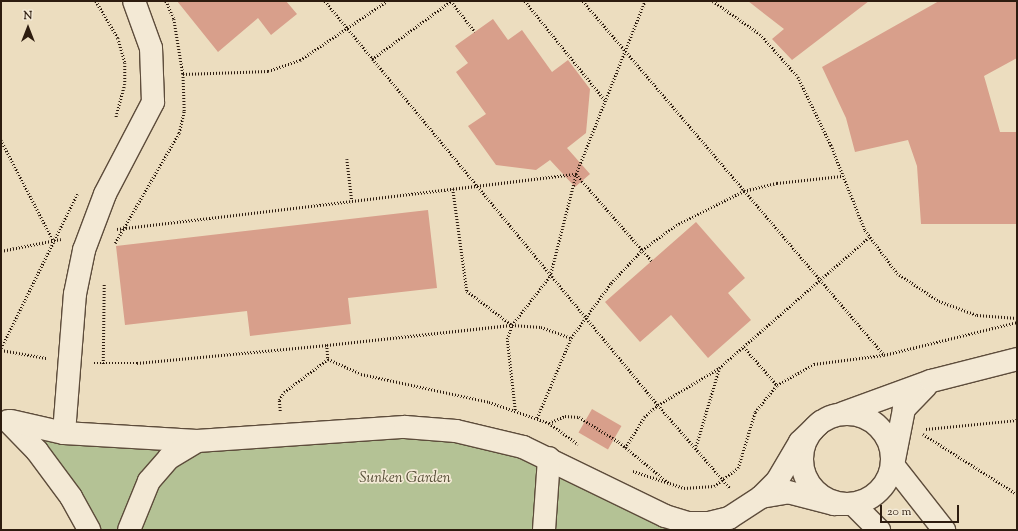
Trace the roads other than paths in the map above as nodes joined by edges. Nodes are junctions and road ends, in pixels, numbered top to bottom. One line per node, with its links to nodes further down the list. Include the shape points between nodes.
1 (134, 1): 6 (lane, via 151,48 153,102 105,194 90,232 76,294)
2 (1017, 359): 3 (lane)
3 (931, 381): 4 (lane); 9 (lane, via 904,409)
4 (828, 419): 9 (lane, via 864,417 877,425 887,436); 10 (lane, via 800,442 777,481); 11 (lane, via 804,446 805,476 824,498)
5 (6, 420): 6 (lane); 12 (lane, via 71,497)
6 (64, 433): 7 (lane)
7 (197, 441): 8 (lane, via 370,428 440,429 489,437); 13 (lane, via 169,458 149,481)
8 (549, 458): 10 (lane, via 677,521 709,523 729,518); 14 (lane)
9 (893, 465): 11 (lane, via 880,491); 17 (lane)
10 (754, 503): 11 (lane, via 788,492 834,504); 15 (lane)
11 (853, 504): 16 (lane)
12 (89, 530)
13 (129, 530)
14 (544, 530)
15 (715, 530)
16 (879, 530)
17 (944, 530)

